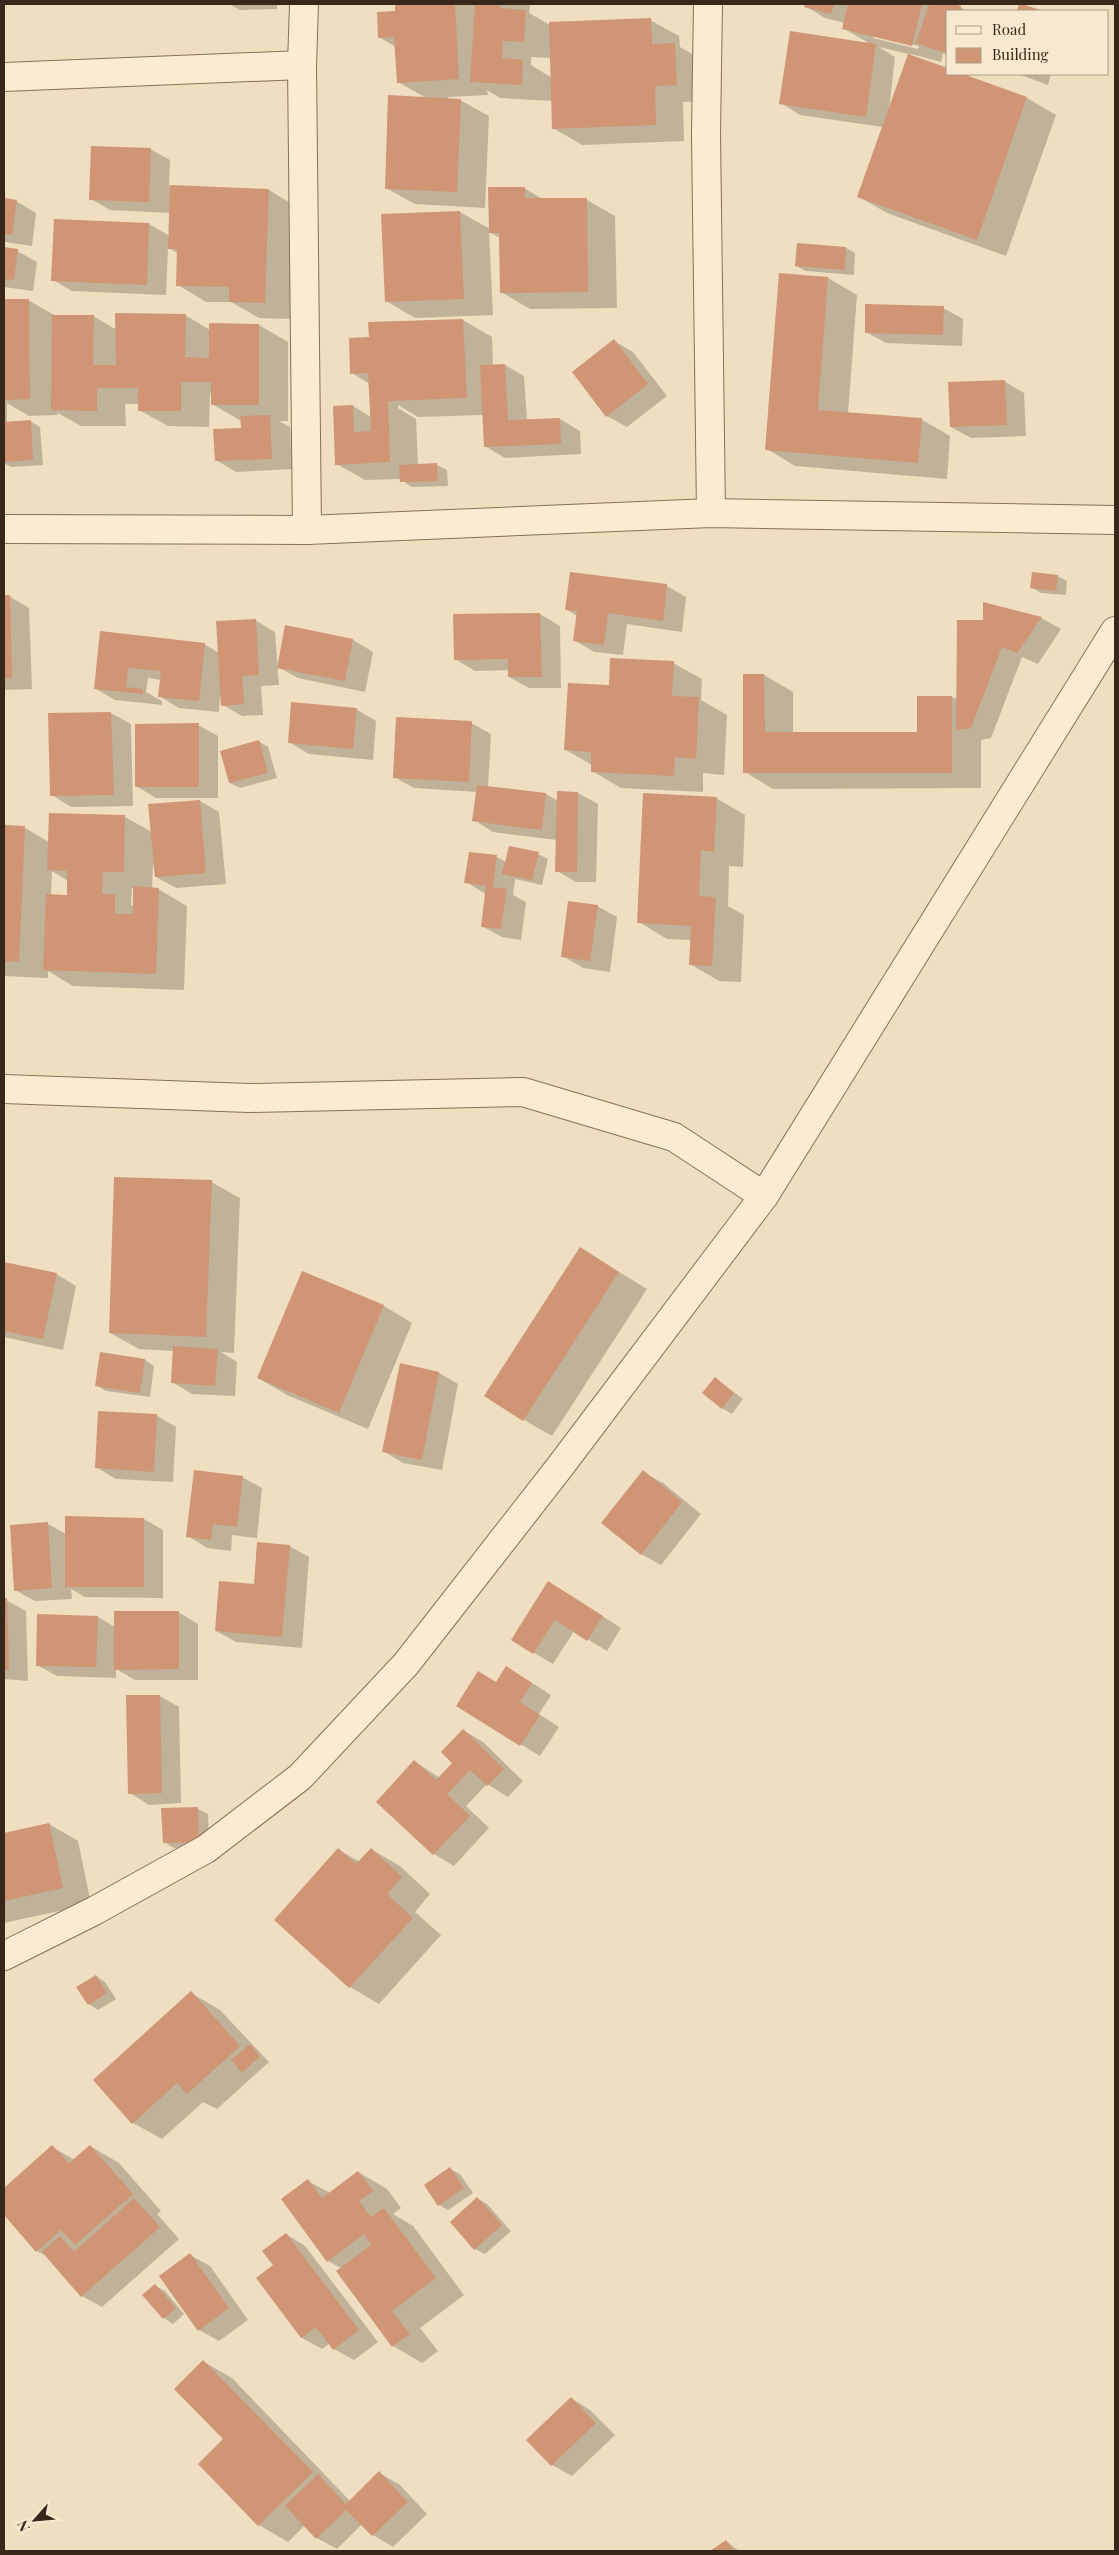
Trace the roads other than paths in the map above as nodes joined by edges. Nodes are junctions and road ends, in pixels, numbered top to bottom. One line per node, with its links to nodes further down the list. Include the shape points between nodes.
1 (304, 4): 3 (street)
2 (708, 4): 5 (street, via 706,134)
3 (302, 65): 4 (street); 8 (street)
4 (4, 77)
5 (711, 513): 6 (street); 8 (street)
6 (1115, 520)
7 (4, 529): 8 (street)
8 (307, 530)
9 (1115, 631): 11 (street)
10 (4, 1089): 11 (street, via 249,1098 523,1092 674,1138)
11 (764, 1196): 12 (street, via 406,1664 300,1776 206,1849)
12 (4, 1956)

